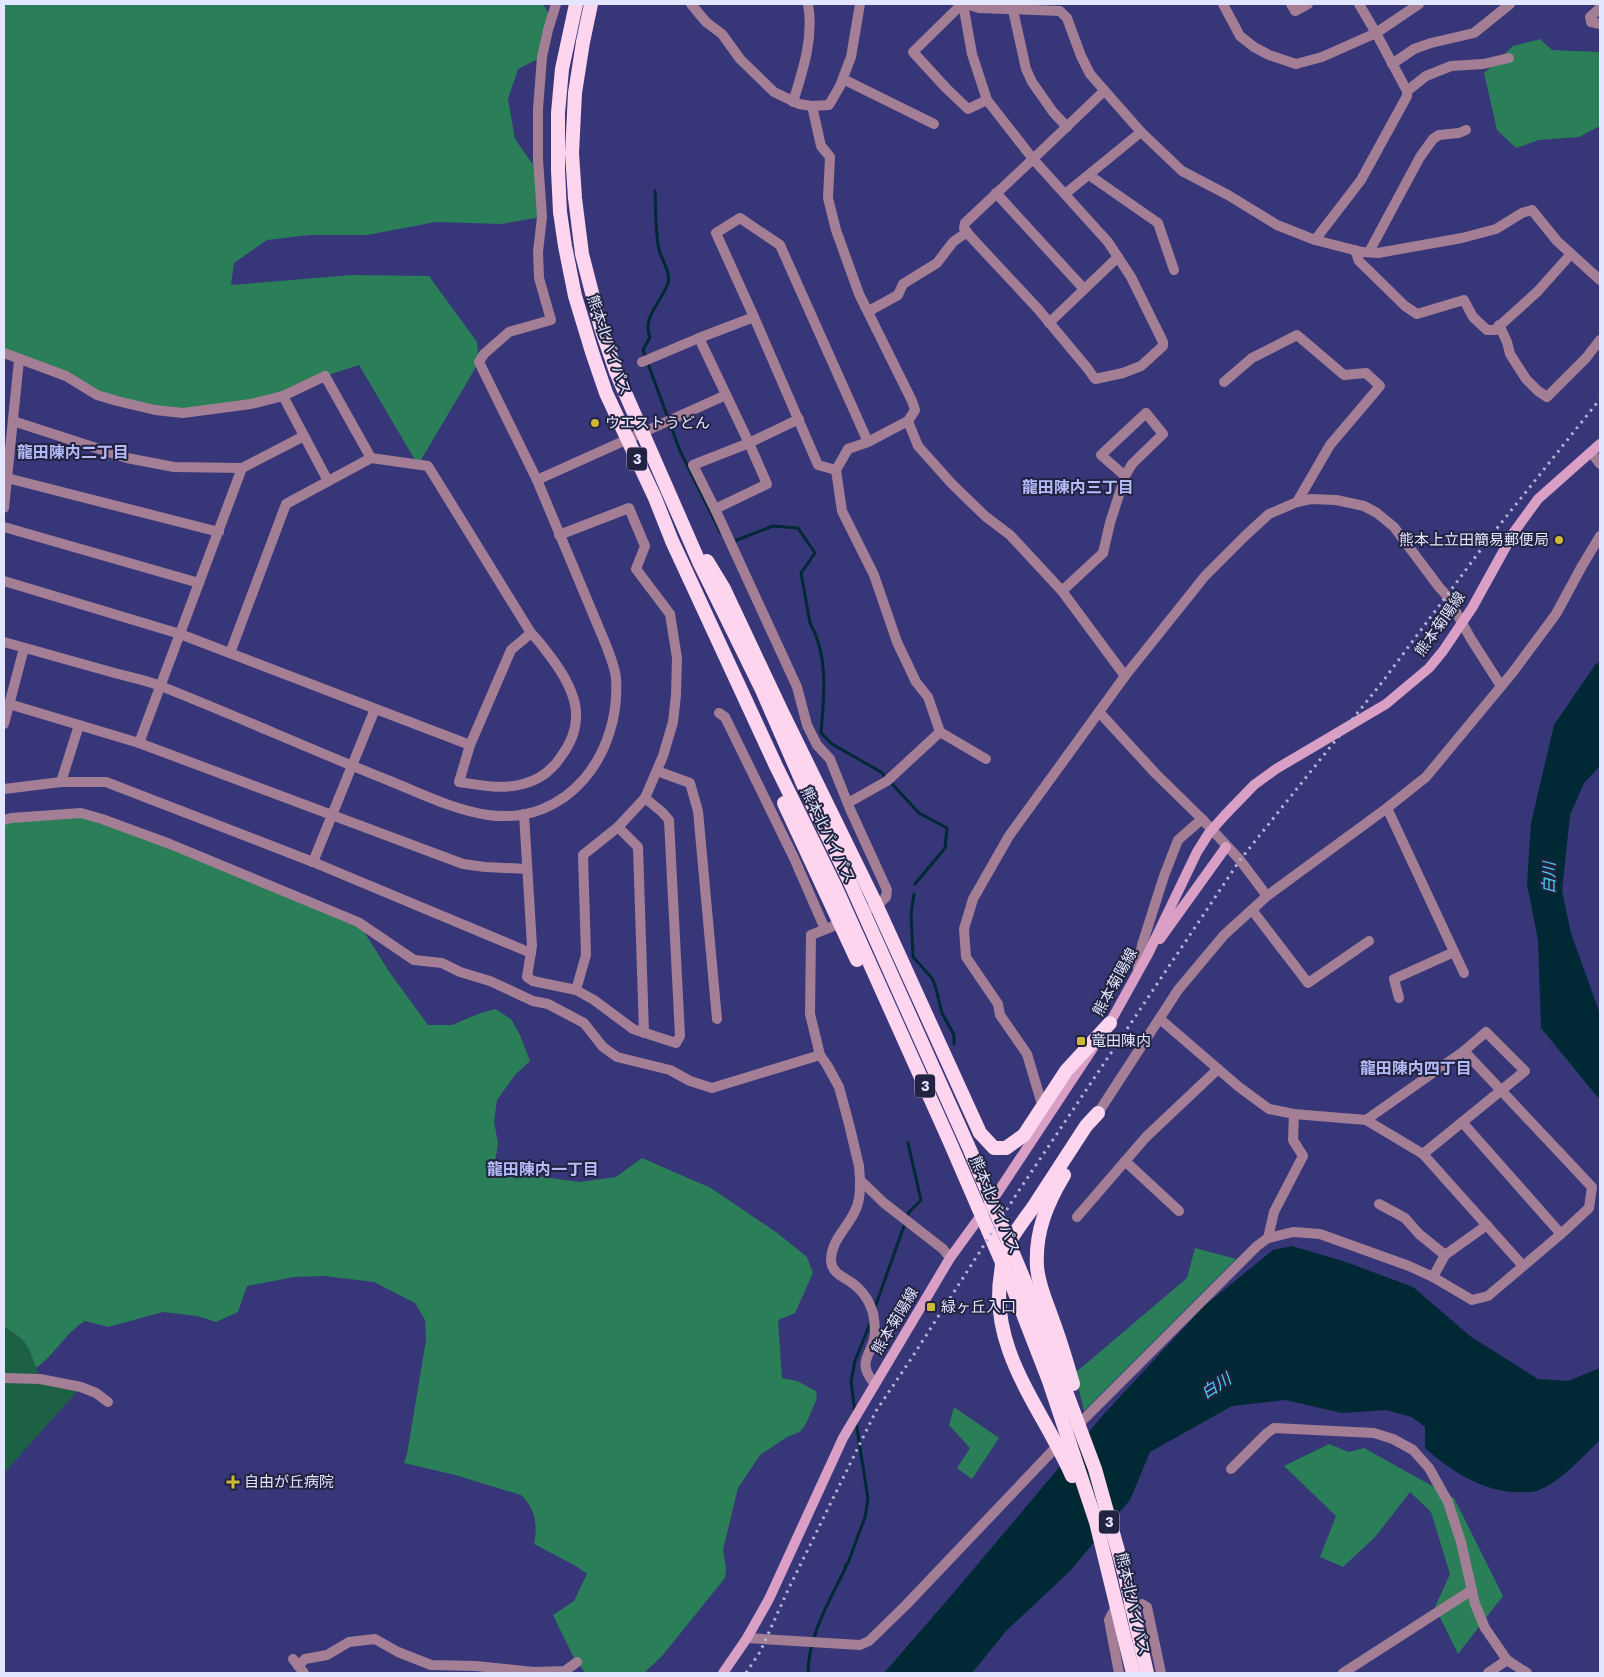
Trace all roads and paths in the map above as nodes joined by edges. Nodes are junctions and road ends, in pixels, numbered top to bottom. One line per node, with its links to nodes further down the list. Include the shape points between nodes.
1 (556, 4): 71 (street, via 542,57 538,109 542,216 539,278 551,320 509,332 479,362)
2 (576, 4): 60 (highway, 熊本北バイパス / 3, via 562,69 558,113 560,212 575,296 606,393)
3 (591, 4): 58 (highway, 熊本北バイパス / 3, via 575,93 572,153 575,198 582,254 602,328)
4 (691, 4): 24 (street, via 774,92)
5 (808, 4): 24 (street, via 809,45)
6 (860, 4): 20 (street, via 851,57)
7 (964, 4): 15 (street); 23 (street, via 972,54); 23 (street, via 913,52 968,109)
8 (1223, 4): 17 (street, via 1240,36 1268,55 1296,64 1322,57)
9 (1291, 4): 10 (street, via 1295,11)
10 (1308, 4)
11 (1359, 4): 17 (street)
12 (1419, 4): 17 (street)
13 (1510, 4): 19 (street, via 1474,32 1414,49)
14 (1600, 8): 16 (street, via 1590,17 1591,22)
15 (1014, 10): 21 (street, via 1060,11 1067,18 1090,74); 27 (street, via 1026,69)
16 (1600, 24)
17 (1376, 33): 19 (street)
18 (1509, 58): 22 (street, via 1451,66 1426,76)
19 (1392, 64): 22 (street)
20 (843, 79): 25 (street, via 829,105); 26 (street)
21 (1104, 92): 27 (street); 29 (street)
22 (1407, 92): 35 (street, via 1361,180)
23 (987, 100): 30 (street)
24 (793, 102): 25 (street)
25 (812, 106): 43 (street, via 821,146 830,157 828,198 836,230 859,294)
26 (934, 124)
27 (1067, 128): 30 (street)
28 (1466, 130): 37 (street, via 1433,139)
29 (1141, 132): 31 (street); 35 (street, via 1182,171 1277,225)
30 (1032, 159): 32 (street); 33 (street)
31 (1089, 175): 33 (street); 40 (street, via 1158,223)
32 (996, 193): 34 (street, via 964,224); 42 (street)
33 (1065, 194): 39 (street)
34 (967, 232): 43 (street, via 953,242 937,263 903,284 898,295); 45 (street)
35 (1315, 240): 36 (street)
36 (1355, 250): 37 (street); 46 (street, via 1359,261 1417,314 1464,300 1473,317 1487,330)
37 (1368, 252): 38 (street, via 1462,238 1496,229 1532,210)
38 (1571, 254): 41 (street); 46 (street, via 1538,291)
39 (1118, 257): 42 (street); 45 (street, via 1150,314 1163,346 1141,366 1095,379)
40 (1174, 270)
41 (1600, 280)
42 (1084, 289): 45 (street)
43 (869, 312): 57 (street, via 912,401 915,410)
44 (754, 317): 47 (street); 55 (street); 61 (street, via 716,233 740,218 780,245)
45 (1049, 323)
46 (1499, 326): 48 (street, via 1510,354 1526,379 1547,397)
47 (699, 338): 51 (street); 53 (street)
48 (1600, 340)
49 (4, 353): 50 (street)
50 (19, 360): 54 (street, via 66,376 97,395 155,410 184,413 251,404); 56 (street)
51 (642, 362)
52 (1224, 382): 73 (street, via 1252,358 1297,335 1344,375 1366,373 1380,386 1330,445)
53 (726, 395): 58 (street); 62 (street)
54 (282, 396): 59 (street); 65 (street, via 325,376)
55 (799, 419): 62 (street); 68 (street, via 818,465)
56 (13, 421): 67 (street, via 135,460 174,467); 70 (street)
57 (908, 421): 61 (street); 83 (street, via 918,446 952,484 984,516 1010,535)
58 (641, 433): 60 (street); 76 (highway, 熊本北バイパス / 3)
59 (304, 436): 67 (street); 72 (street)
60 (628, 439): 71 (street); 92 (highway, 熊本北バイパス / 3)
61 (868, 442): 68 (street, via 848,449)
62 (749, 443): 75 (street, via 767,484); 75 (street, via 694,465)
63 (1600, 444): 64 (main road, 熊本菊陽線)
64 (1591, 452): 66 (street); 126 (main road, 熊本菊陽線, via 1538,499 1514,532 1472,608 1429,668 1386,704 1276,768 1254,785 1209,833)
65 (371, 458): 72 (street); 84 (street, via 428,466)
66 (1600, 464)
67 (242, 468): 78 (street)
68 (836, 470): 99 (street, via 842,511 874,575 897,642 916,682 928,697)
69 (1125, 476): 69 (street, via 1132,464 1164,434 1146,413 1101,454); 83 (street, via 1103,553)
70 (7, 478): 74 (street); 78 (street)
71 (536, 480): 79 (street)
72 (328, 481): 88 (street, via 286,504)
73 (1297, 502): 89 (street, via 1269,514 1205,576); 91 (street, via 1336,500 1364,506 1394,527 1447,596)
74 (4, 508)
75 (715, 509): 108 (street, via 797,687 807,725 817,745 830,759)
76 (682, 523): 119 (highway, via 724,589); 158 (highway, 熊本北バイパス / 3, via 762,690 970,1150)
77 (4, 527): 82 (street)
78 (218, 532): 82 (street)
79 (559, 535): 104 (street, via 629,508 645,546 636,569 670,614 677,658 672,722); 110 (street, via 614,667 615,708 604,749 588,776 567,796)
80 (1600, 536): 91 (street, via 1556,614)
81 (4, 581): 85 (street)
82 (199, 583): 85 (street)
83 (1062, 590): 89 (street)
84 (532, 633): 101 (street, via 511,650); 101 (street, via 562,673 573,695 576,723 566,748 556,764 543,775 522,785 498,787 459,782)
85 (180, 634): 88 (street); 90 (street)
86 (4, 642): 87 (street)
87 (24, 648): 90 (street); 93 (street)
88 (230, 654): 94 (street)
89 (1125, 676): 96 (street)
90 (161, 686): 100 (street); 103 (street)
91 (1501, 686): 109 (street, via 1426,777)
92 (744, 694): 121 (highway, via 755,735); 158 (highway, 熊本北バイパス / 3)
93 (9, 704): 97 (street); 98 (street)
94 (375, 708): 101 (street); 103 (street)
95 (719, 712): 122 (street, via 725,716 744,754)
96 (1099, 712): 112 (street); 139 (street, via 1009,836 973,899 964,930 966,957 1027,1054)
97 (4, 724)
98 (79, 725): 100 (street); 105 (street)
99 (940, 732): 102 (street); 108 (street, via 887,781)
100 (139, 743): 111 (street)
101 (470, 745)
102 (986, 759)
103 (352, 766): 110 (street, via 459,808 489,815); 111 (street)
104 (657, 771): 107 (street); 131 (street, via 690,783 698,811)
105 (61, 782): 106 (street); 116 (street, via 106,782)
106 (4, 789)
107 (644, 798): 114 (street); 134 (street, via 669,820 680,1036 676,1044)
108 (848, 804): 119 (street, via 887,890 886,897)
109 (1387, 808): 118 (street); 124 (street)
110 (524, 814): 117 (street)
111 (332, 815): 116 (street); 117 (street, via 463,864)
112 (1202, 819): 115 (street); 127 (street, via 1178,840 1142,945)
113 (4, 820): 136 (street, via 81,813 170,844 358,922 414,960 442,963 533,1001 548,1004 584,1023 603,1047 617,1057 670,1070 712,1088)
114 (618, 827): 129 (street, via 583,855 586,955); 134 (street, via 638,847)
115 (1226, 847): 118 (street); 126 (main road)
116 (313, 862): 125 (street)
117 (527, 869): 125 (street)
118 (1268, 896): 120 (street)
119 (877, 906): 121 (street); 139 (highway, via 980,1133 994,1148 1006,1148 1024,1135)
120 (1252, 910): 123 (street, via 1308,983); 132 (street, via 1224,935 1178,990)
121 (840, 923): 122 (street); 150 (highway)
122 (825, 929): 136 (street, via 811,935 810,1014)
123 (1369, 941)
124 (1454, 952): 128 (street); 130 (street, via 1394,979)
125 (531, 953): 129 (street, via 527,977)
126 (1148, 954): 127 (main road, 熊本菊陽線)
127 (1138, 973): 133 (main road, 熊本菊陽線)
128 (1464, 973)
129 (576, 990): 134 (street)
130 (1399, 998)
131 (717, 1019)
132 (1160, 1019): 137 (street); 140 (street)
133 (1110, 1023): 139 (highway, via 1066,1071)
134 (644, 1034)
135 (1464, 1050): 138 (street); 138 (street, via 1486,1032 1524,1071); 142 (street)
136 (820, 1055): 146 (street, via 839,1087 850,1124)
137 (1218, 1068): 141 (street, via 1269,1109); 145 (street)
138 (1501, 1090): 143 (street); 152 (street, via 1592,1187 1589,1208)
139 (1045, 1112): 150 (main road, 熊本菊陽線)
140 (1098, 1113): 159 (highway, 3, via 1094,1127 1047,1207 1038,1234 1037,1266); 164 (highway, 3, via 1086,1126 1005,1251 998,1287 1001,1324 1016,1369)
141 (1294, 1114): 142 (street); 153 (street, via 1293,1140 1303,1156 1274,1212)
142 (1366, 1120): 144 (street)
143 (1462, 1122): 144 (street); 152 (street)
144 (1423, 1154): 151 (street)
145 (1125, 1161): 148 (street); 149 (street)
146 (860, 1180): 155 (street); 161 (street, via 860,1199 833,1247 831,1262 835,1272 857,1286 873,1313 875,1332 864,1366)
147 (1379, 1204): 154 (street, via 1405,1218)
148 (1179, 1211)
149 (1077, 1217)
150 (976, 1223): 155 (main road, 熊本菊陽線)
151 (1487, 1225): 154 (street); 156 (street)
152 (1561, 1234): 156 (street)
153 (1268, 1238): 157 (street, via 1293,1232 1320,1234); 166 (street, via 1137,1364 869,1641 860,1645)
154 (1445, 1255): 157 (street)
155 (950, 1258): 161 (main road, 熊本菊陽線)
156 (1523, 1266): 157 (street, via 1488,1296 1472,1300)
157 (1433, 1277)
158 (1019, 1285): 159 (highway, 熊本北バイパス / 3)
159 (1059, 1375): 164 (highway, 熊本北バイパス / 3); 173 (highway, 熊本北バイパス / 3, via 1095,1469 1124,1572)
160 (4, 1378): 162 (street, via 40,1379 81,1387)
161 (875, 1384): 166 (main road, 熊本菊陽線, via 843,1438 769,1599)
162 (108, 1402)
163 (1231, 1469): 165 (street, via 1274,1428 1374,1433 1393,1438 1413,1450 1429,1468 1448,1502)
164 (1096, 1522): 172 (highway, 熊本北バイパス / 3)
165 (1472, 1590): 167 (street, via 1485,1628); 175 (street)
166 (747, 1638): 170 (main road, 熊本菊陽線)
167 (1507, 1660): 176 (street); 177 (street)
168 (577, 1662): 169 (street, via 565,1671 534,1672 431,1665 375,1639 349,1642 327,1654 305,1659)
169 (298, 1666)
170 (723, 1673)
171 (1119, 1673): 174 (street, via 1109,1620 1113,1612 1142,1604 1147,1607)
172 (1133, 1673)
173 (1146, 1673)
174 (1161, 1673)
175 (1343, 1673)
176 (1488, 1673)
177 (1527, 1673)

